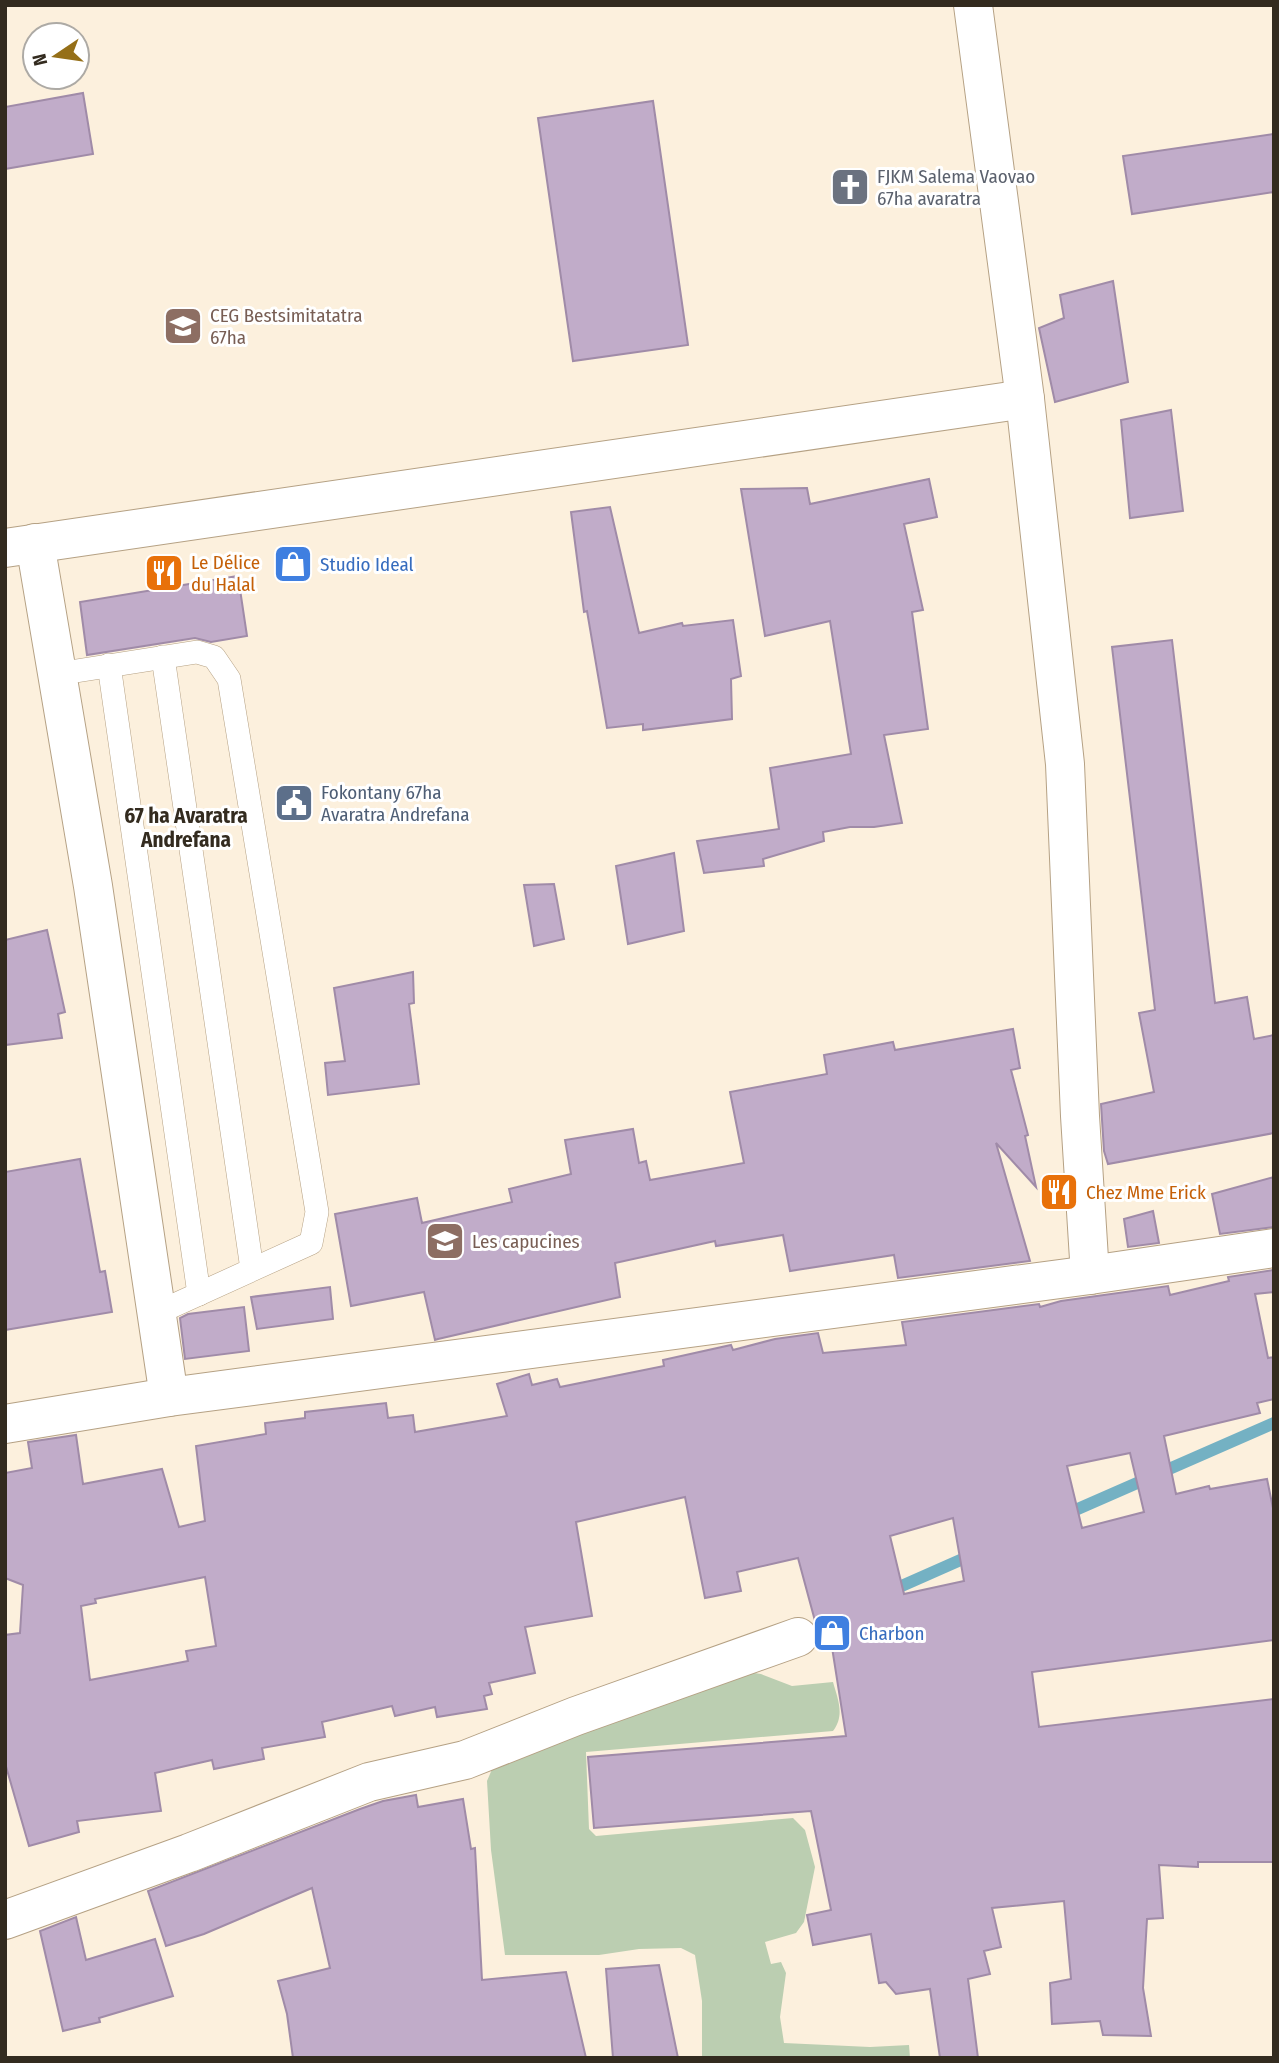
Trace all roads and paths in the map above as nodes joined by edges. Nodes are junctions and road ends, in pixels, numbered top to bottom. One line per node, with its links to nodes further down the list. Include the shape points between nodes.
1 (973, 5): 2 (street)
2 (1026, 399): 3 (street); 9 (street, via 1065,764)
3 (20, 546): 6 (street)
4 (163, 657): 5 (lane); 8 (lane); 8 (lane, via 205,654 214,657 229,678 317,1212 311,1243)
5 (109, 665): 6 (lane); 10 (lane)
6 (57, 674): 11 (street)
7 (1274, 1248): 9 (street)
8 (252, 1269): 10 (lane)
9 (1090, 1275): 12 (street)
10 (199, 1294): 11 (lane)
11 (157, 1313): 12 (street)
12 (169, 1396): 13 (street)
13 (5, 1424)
14 (798, 1637): 15 (street, via 465,1760)
15 (369, 1782): 16 (street, via 352,1777 116,1858); 17 (street)
16 (5, 1902)
17 (5, 1920)

